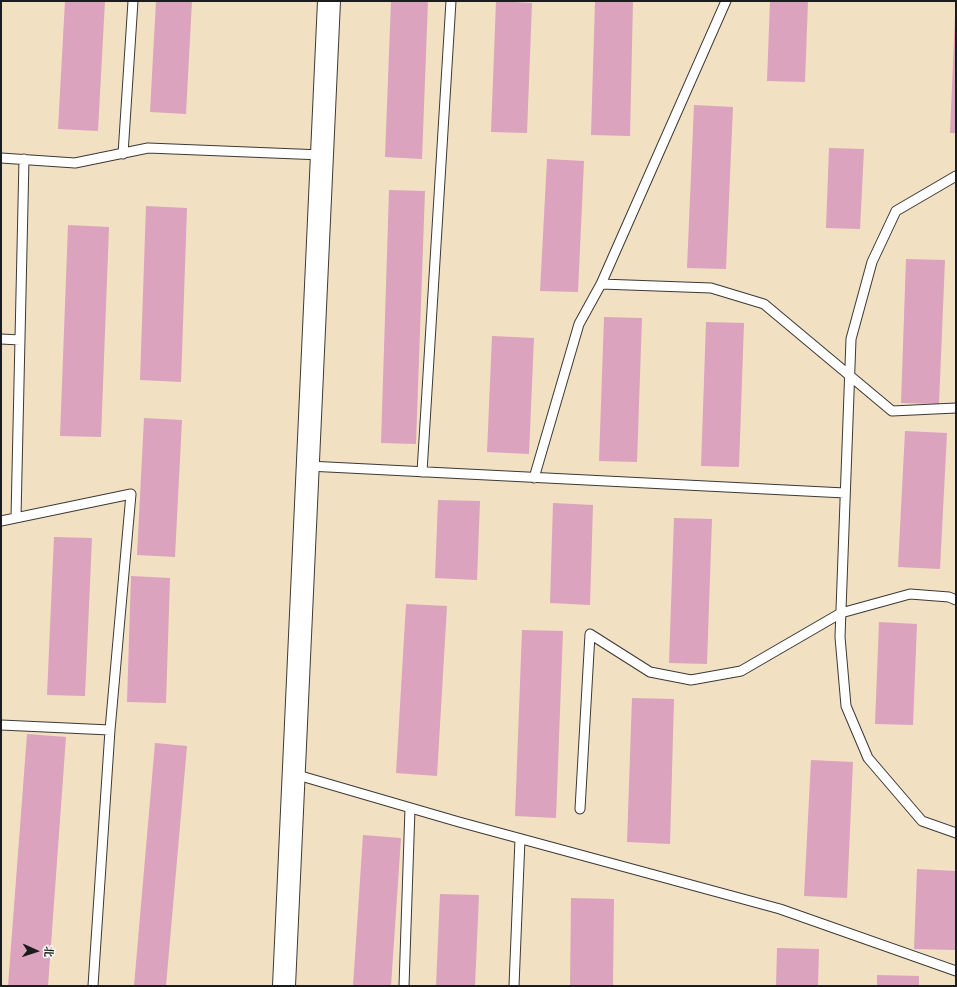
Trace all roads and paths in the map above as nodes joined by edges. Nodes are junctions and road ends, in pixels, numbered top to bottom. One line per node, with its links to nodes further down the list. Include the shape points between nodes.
1 (133, 1): 5 (lane)
2 (329, 1): 6 (street)
3 (451, 1): 16 (lane)
4 (726, 1): 10 (lane)
5 (123, 154): 6 (lane, via 148,148); 8 (lane, via 75,163)
6 (322, 155): 15 (street)
7 (1, 158): 8 (lane)
8 (24, 159): 12 (lane)
9 (956, 176): 13 (lane, via 896,211 872,262 851,339)
10 (600, 284): 13 (lane, via 711,288 764,304); 17 (lane, via 579,324)
11 (1, 339): 12 (lane)
12 (20, 340): 19 (lane)
13 (850, 376): 14 (lane, via 892,411); 18 (lane)
14 (956, 408)
15 (308, 466): 16 (lane); 25 (street)
16 (422, 472): 17 (lane)
17 (534, 478): 18 (lane)
18 (845, 493): 22 (lane)
19 (16, 517): 20 (lane); 24 (lane, via 132,494)
20 (1, 520)
21 (956, 600): 22 (lane, via 949,597 910,594)
22 (841, 613): 27 (lane, via 741,671 691,680 650,672 590,634); 28 (lane, via 840,637 846,706 868,758 922,821)
23 (1, 725): 24 (lane)
24 (110, 730): 31 (lane)
25 (293, 774): 26 (lane); 32 (street)
26 (410, 808): 29 (lane); 33 (lane)
27 (580, 809)
28 (956, 833)
29 (520, 839): 30 (lane, via 780,909); 34 (lane)
30 (956, 971)
31 (93, 986)
32 (284, 986)
33 (404, 986)
34 (514, 986)

